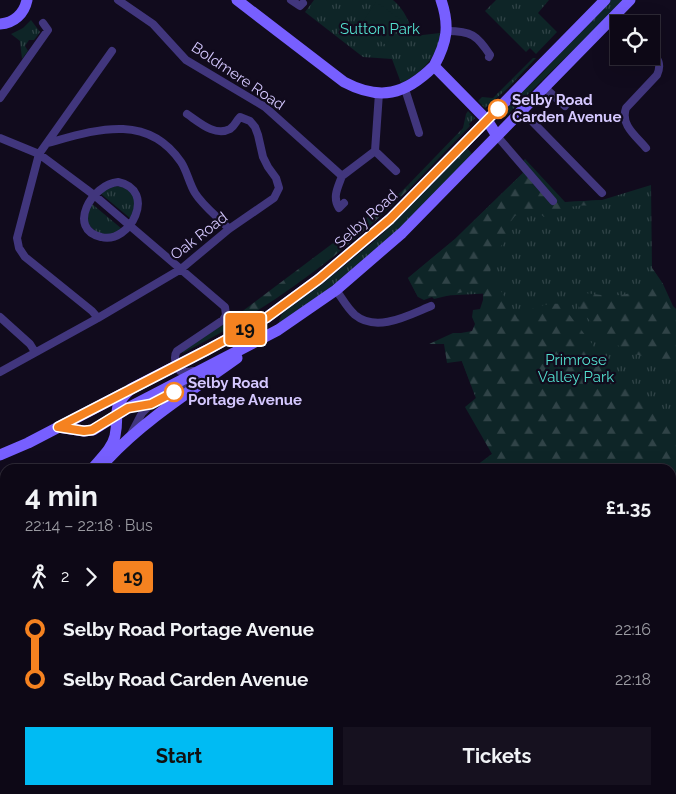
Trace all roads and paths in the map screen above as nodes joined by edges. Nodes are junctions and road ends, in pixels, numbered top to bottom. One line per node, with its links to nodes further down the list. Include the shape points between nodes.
1 (27, 0): 11 (main road, via 16,19)
2 (118, 0): 33 (street, Boldmere Road, via 153,24 186,60 265,107)
3 (238, 0): 19 (main road, via 344,82)
4 (291, 0): 8 (street, via 300,6)
5 (441, 0): 12 (main road)
6 (605, 0): 24 (main road, Selby Road)
7 (630, 0): 9 (main road, Selby Road)
8 (303, 3)
9 (617, 13): 17 (main road, Selby Road)
10 (43, 23): 20 (street, via 48,30)
11 (0, 24)
12 (447, 31): 14 (street, via 472,34 482,42); 16 (main road)
13 (112, 51): 28 (street)
14 (489, 57)
15 (658, 65): 29 (street, via 657,74 624,114 626,125)
16 (434, 66): 18 (main road); 24 (main road)
17 (544, 87): 21 (street); 22 (main road, Selby Road)
18 (405, 89): 19 (main road); 25 (street)
19 (379, 94): 30 (street)
20 (0, 98)
21 (565, 106)
22 (521, 110): 26 (main road, Selby Road); 34 (street)
23 (186, 112): 39 (street, Oak Road, via 220,132 229,129 240,117 250,121 258,135 263,157 278,183 274,198)
24 (487, 120): 26 (main road); 49 (main road, Selby Road, via 390,219 319,279 266,318)
25 (419, 133)
26 (497, 136): 36 (street); 41 (main road, Selby Road, via 402,233)
27 (0, 138): 31 (street)
28 (48, 143): 31 (street); 39 (street, via 105,129 129,129 149,135 175,154 199,198)
29 (646, 148)
30 (375, 151): 32 (street); 33 (street)
31 (39, 154): 35 (street); 44 (street, via 18,233 20,248 25,257)
32 (396, 171)
33 (342, 176): 37 (street, via 335,202 339,208)
34 (602, 193)
35 (94, 195): 38 (street); 38 (street, via 112,183 129,186 138,201); 38 (street, via 84,213 86,225 93,234 111,238)
36 (553, 201)
37 (344, 204)
38 (130, 225): 40 (street)
39 (229, 229): 40 (street, Oak Road)
40 (181, 269): 44 (street, Oak Road); 49 (street, via 226,311 223,320 177,350)
41 (336, 290): 42 (street, via 356,316 369,321 394,320); 45 (main road, Selby Road)
42 (431, 306)
43 (0, 317): 47 (street)
44 (98, 318): 47 (street, Oak Road)
45 (273, 333): 46 (main road, Selby Road); 56 (main road, Selby Road)
46 (253, 343): 48 (main road, Selby Road); 52 (street, via 220,366)
47 (35, 352): 50 (street, Oak Road)
48 (216, 363): 49 (street, via 189,372 180,371); 53 (main road, Selby Road)
49 (176, 366): 51 (main road, Selby Road)
50 (0, 372)
51 (131, 389): 54 (main road, Selby Road, via 120,401); 55 (main road)
52 (151, 404): 53 (street); 56 (street)
53 (128, 408): 54 (main road, Selby Road)
54 (116, 415): 55 (main road, via 88,431); 56 (main road, Selby Road)
55 (58, 427): 57 (main road)
56 (121, 441): 58 (main road, Selby Road); 59 (main road, Selby Road)
57 (0, 455)
58 (96, 464)
59 (103, 464)

